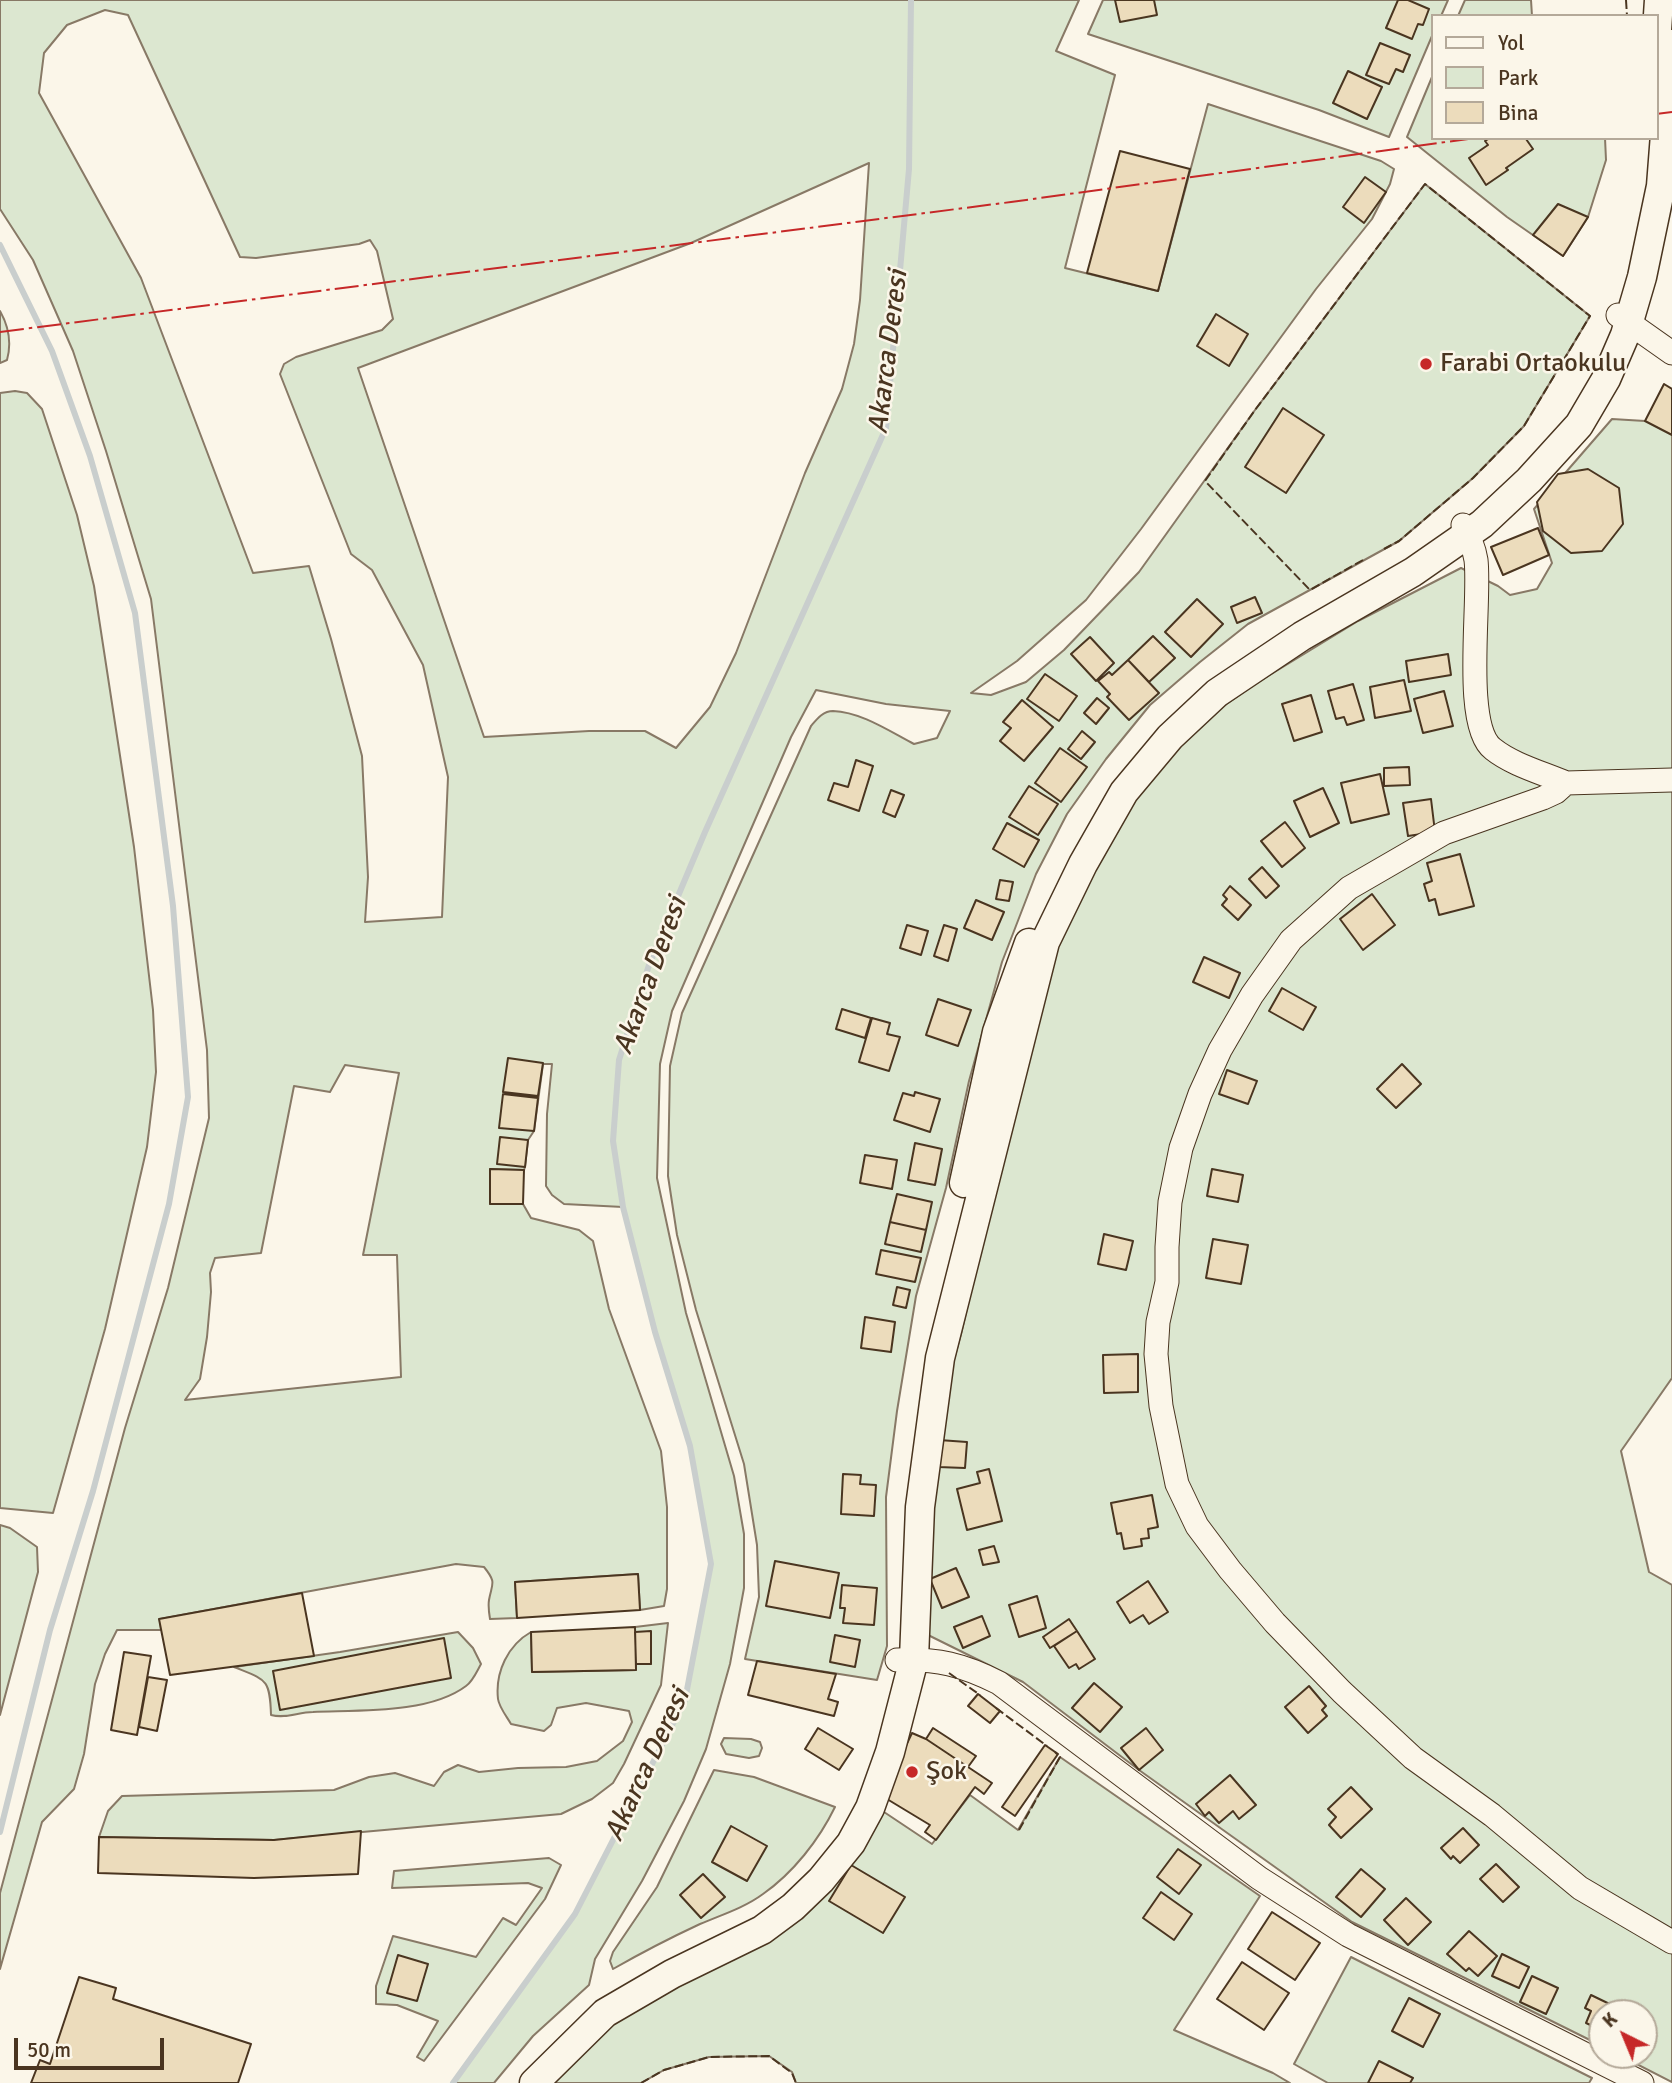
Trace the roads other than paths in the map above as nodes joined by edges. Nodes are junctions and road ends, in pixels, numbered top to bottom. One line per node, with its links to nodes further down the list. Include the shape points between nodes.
1 (1672, 44): 2 (main road)
2 (1670, 98): 4 (main road, via 1661,186 1642,277)
3 (1650, 140): 4 (main road)
4 (1623, 318): 5 (street); 6 (main road, via 1543,445)
5 (1672, 353)
6 (1465, 530): 8 (street, via 1476,557 1474,659 1482,735 1491,748); 9 (main road, via 1272,637 1196,692 1135,753 1063,869 1026,950 998,1032 923,1368 903,1514 901,1626)
7 (1672, 780): 8 (street)
8 (1566, 783): 10 (street, via 1543,799 1444,833 1349,888 1291,940 1270,967 1220,1050 1181,1148 1170,1202 1167,1282 1156,1354 1177,1484 1196,1526 1275,1623 1413,1758 1492,1815 1580,1888)
9 (905, 1659): 11 (main road, via 877,1745 850,1805 813,1866 793,1888 749,1922 603,1995); 12 (main road, via 890,1752 870,1808 851,1843 821,1880 762,1930 605,2013); 13 (street, via 973,1669 1259,1878 1348,1935)
10 (1672, 1942)
11 (514, 2083)
12 (534, 2083)
13 (1642, 2083)

